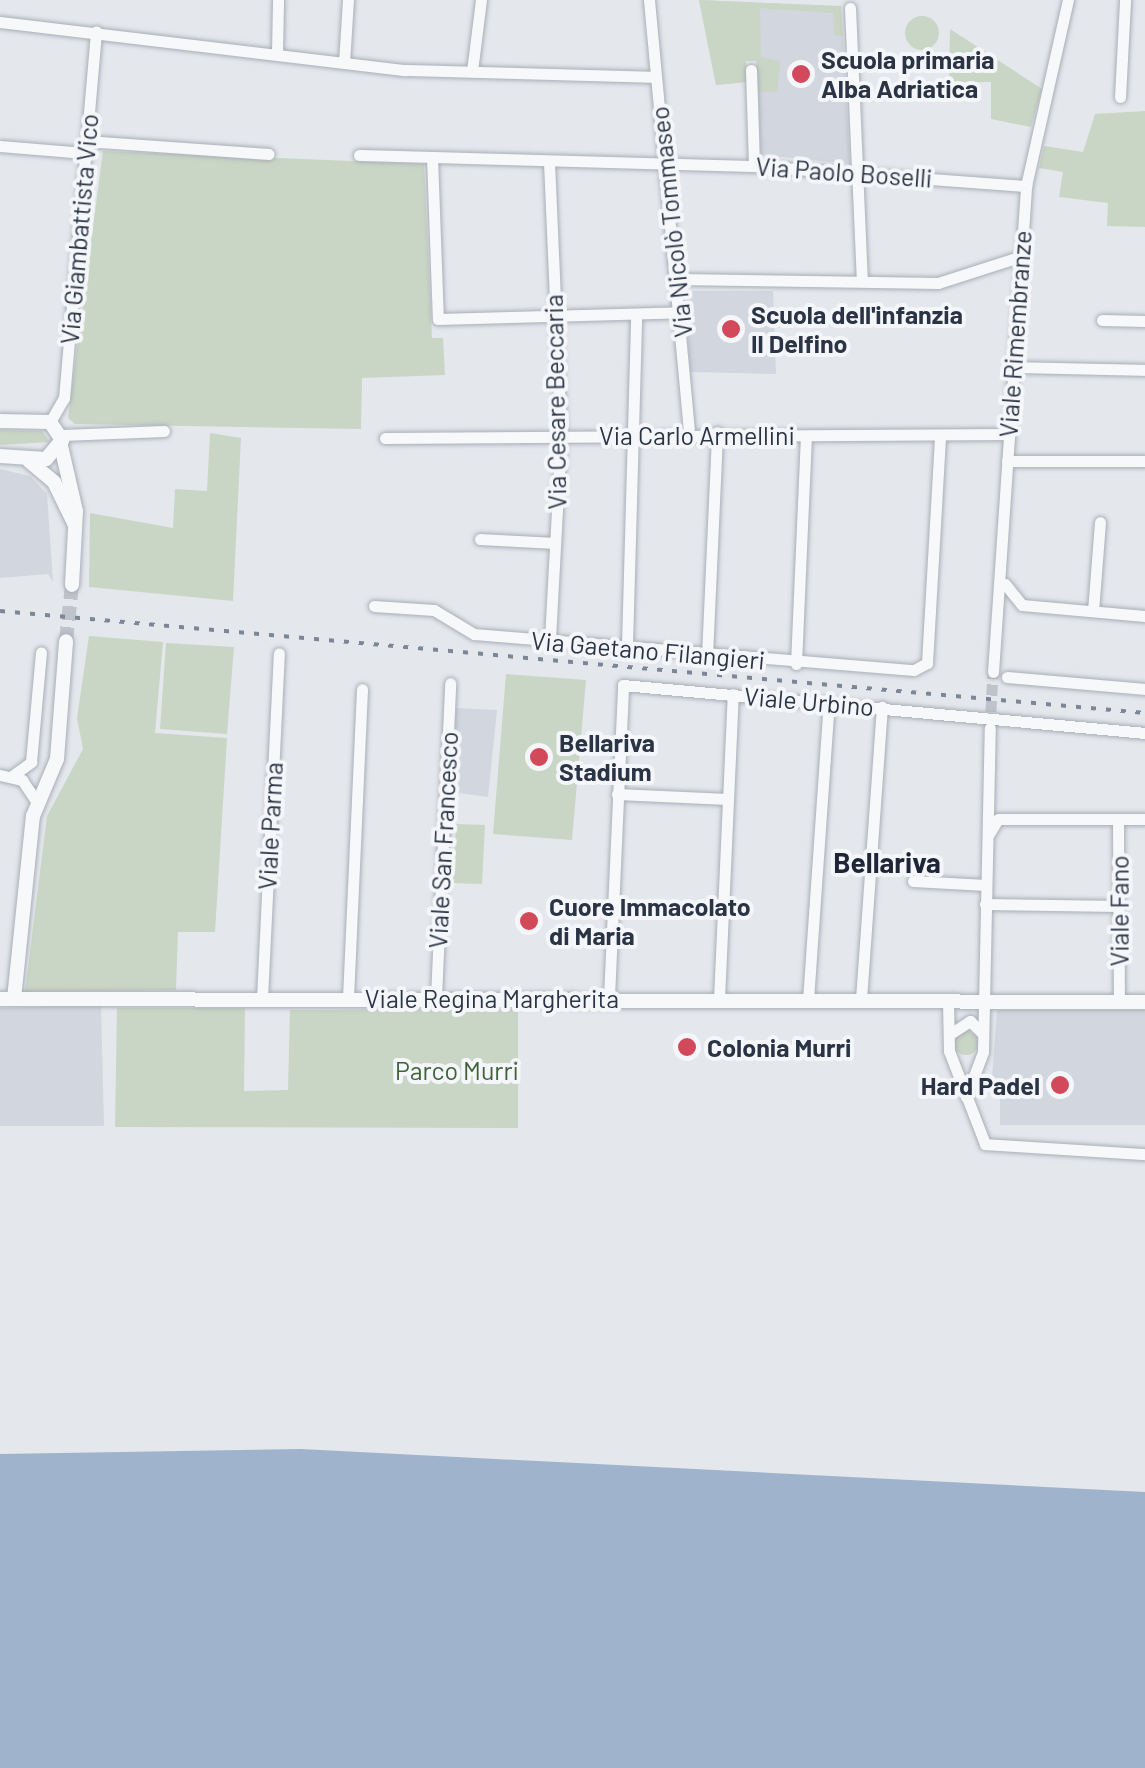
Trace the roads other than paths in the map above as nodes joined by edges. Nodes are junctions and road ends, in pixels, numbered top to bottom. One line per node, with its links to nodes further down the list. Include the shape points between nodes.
1 (278, 0): 10 (street)
2 (348, 0): 11 (street)
3 (481, 0): 13 (street)
4 (649, 0): 14 (street)
5 (1068, 0): 25 (street, Viale Rimembranze)
6 (1126, 0): 15 (street)
7 (850, 8): 24 (street)
8 (0, 22): 9 (street, Via Nicolò Tommaseo)
9 (96, 31): 10 (street, Via Nicolò Tommaseo); 17 (street, Via Giambattista Vico)
10 (276, 54): 11 (street, Via Nicolò Tommaseo)
11 (344, 63): 13 (street, Via Nicolò Tommaseo)
12 (752, 70): 23 (street)
13 (472, 72): 14 (street, Via Nicolò Tommaseo)
14 (654, 77): 22 (street, Via Nicolò Tommaseo)
15 (1120, 98)
16 (0, 146): 17 (street)
17 (85, 147): 18 (street); 37 (street, Via Giambattista Vico, via 64,398)
18 (269, 154)
19 (359, 155): 20 (street, Via Paolo Boselli)
20 (432, 157): 21 (street, Via Paolo Boselli); 31 (street, via 438,320)
21 (548, 162): 22 (street, Via Paolo Boselli); 31 (street, Via Cesare Beccaria)
22 (662, 164): 23 (street, Via Paolo Boselli); 27 (street, Via Nicolò Tommaseo)
23 (754, 166): 24 (street, Via Paolo Boselli)
24 (857, 172): 25 (street, Via Paolo Boselli); 28 (street)
25 (1026, 186): 26 (street, Viale Rimembranze)
26 (1019, 257): 28 (street, via 938,283); 34 (street, Viale Rimembranze)
27 (679, 280): 28 (street); 29 (street, Via Nicolò Tommaseo)
28 (862, 280)
29 (682, 312): 30 (street); 38 (street, Via Nicolò Tommaseo)
30 (636, 314): 31 (street); 40 (street)
31 (556, 315): 44 (street, Via Cesare Beccaria)
32 (1102, 320): 33 (street)
33 (1145, 321)
34 (1014, 368): 35 (street); 43 (street, Viale Rimembranze)
35 (1145, 370)
36 (0, 421): 37 (street)
37 (50, 422): 47 (street)
38 (689, 429): 40 (street, Via Carlo Armellini); 41 (street, Via Carlo Armellini)
39 (164, 430): 47 (street)
40 (639, 431): 44 (street, Via Carlo Armellini); 63 (street)
41 (717, 432): 45 (street, Via Carlo Armellini); 66 (street)
42 (940, 434): 43 (street, Via Carlo Armellini); 45 (street, Via Carlo Armellini); 67 (street, Via Gaetano Filangieri, via 927,663 898,672)
43 (1009, 434): 50 (street, Viale Rimembranze)
44 (561, 436): 46 (street, Via Carlo Armellini); 55 (street, Via Cesare Beccaria)
45 (806, 436): 67 (street)
46 (386, 438)
47 (62, 440): 49 (street, via 46,459); 53 (street)
48 (0, 456): 49 (street)
49 (24, 458): 53 (street, via 54,482)
50 (1008, 461): 51 (street); 56 (street, Viale Rimembranze)
51 (1145, 461)
52 (1100, 522): 59 (street)
53 (74, 523): 57 (street)
54 (480, 539): 55 (street)
55 (555, 544): 62 (street, Via Cesare Beccaria)
56 (1002, 560): 59 (street, via 1015,603); 68 (street, Viale Rimembranze)
57 (72, 585)
58 (374, 606): 62 (street, Via Gaetano Filangieri, via 434,610 474,634)
59 (1093, 612): 60 (street)
60 (1145, 616)
61 (66, 640): 81 (street, via 57,759)
62 (550, 642): 63 (street, Via Gaetano Filangieri)
63 (627, 645): 66 (street, Via Gaetano Filangieri)
64 (41, 652): 78 (street, via 31,762)
65 (279, 653): 90 (street, Viale Parma)
66 (707, 656): 67 (street, Via Gaetano Filangieri)
67 (796, 664)
68 (993, 672)
69 (1007, 677): 71 (street)
70 (450, 684): 92 (street, Viale San Francesco)
71 (1145, 689)
72 (362, 690): 91 (street)
73 (733, 694): 74 (street, Viale Urbino); 79 (street, Viale Urbino, via 622,685); 80 (street)
74 (829, 702): 75 (street, Viale Urbino); 96 (street)
75 (882, 707): 76 (street, Viale Urbino); 95 (street)
76 (993, 723): 77 (street, Viale Urbino); 84 (street)
77 (1145, 733)
78 (6, 776): 81 (street)
79 (617, 794): 80 (street); 89 (street)
80 (728, 799): 94 (street)
81 (37, 802): 93 (street)
82 (1118, 819): 83 (street); 84 (street, via 998,819); 88 (street, Viale Fano)
83 (1145, 819)
84 (987, 843): 86 (street)
85 (913, 880): 86 (street)
86 (986, 886): 87 (street)
87 (985, 904): 88 (street); 98 (street)
88 (1118, 906): 99 (street, Viale Fano)
89 (609, 997): 92 (street, Viale Regina Margherita); 94 (street, Viale Regina Margherita)
90 (262, 998): 91 (street, Viale Regina Margherita); 93 (street, Viale Regina Margherita)
91 (348, 998): 92 (street, Viale Regina Margherita)
92 (436, 998)
93 (7, 999)
94 (719, 999): 96 (street, Viale Regina Margherita)
95 (861, 999): 96 (street, Viale Regina Margherita); 97 (street, Viale Regina Margherita)
96 (808, 1000)
97 (948, 1000): 98 (street, Viale Regina Margherita); 102 (street)
98 (983, 1002): 99 (street, Viale Regina Margherita); 101 (street)
99 (1120, 1002): 100 (street, Viale Regina Margherita)
100 (1145, 1002)
101 (983, 1034): 102 (street, via 961,1021); 103 (street)
102 (948, 1038): 104 (street)
103 (983, 1050): 104 (street, via 970,1063); 105 (street)
104 (952, 1058): 105 (street)
105 (966, 1097): 106 (street, via 985,1144)
106 (1145, 1154)

